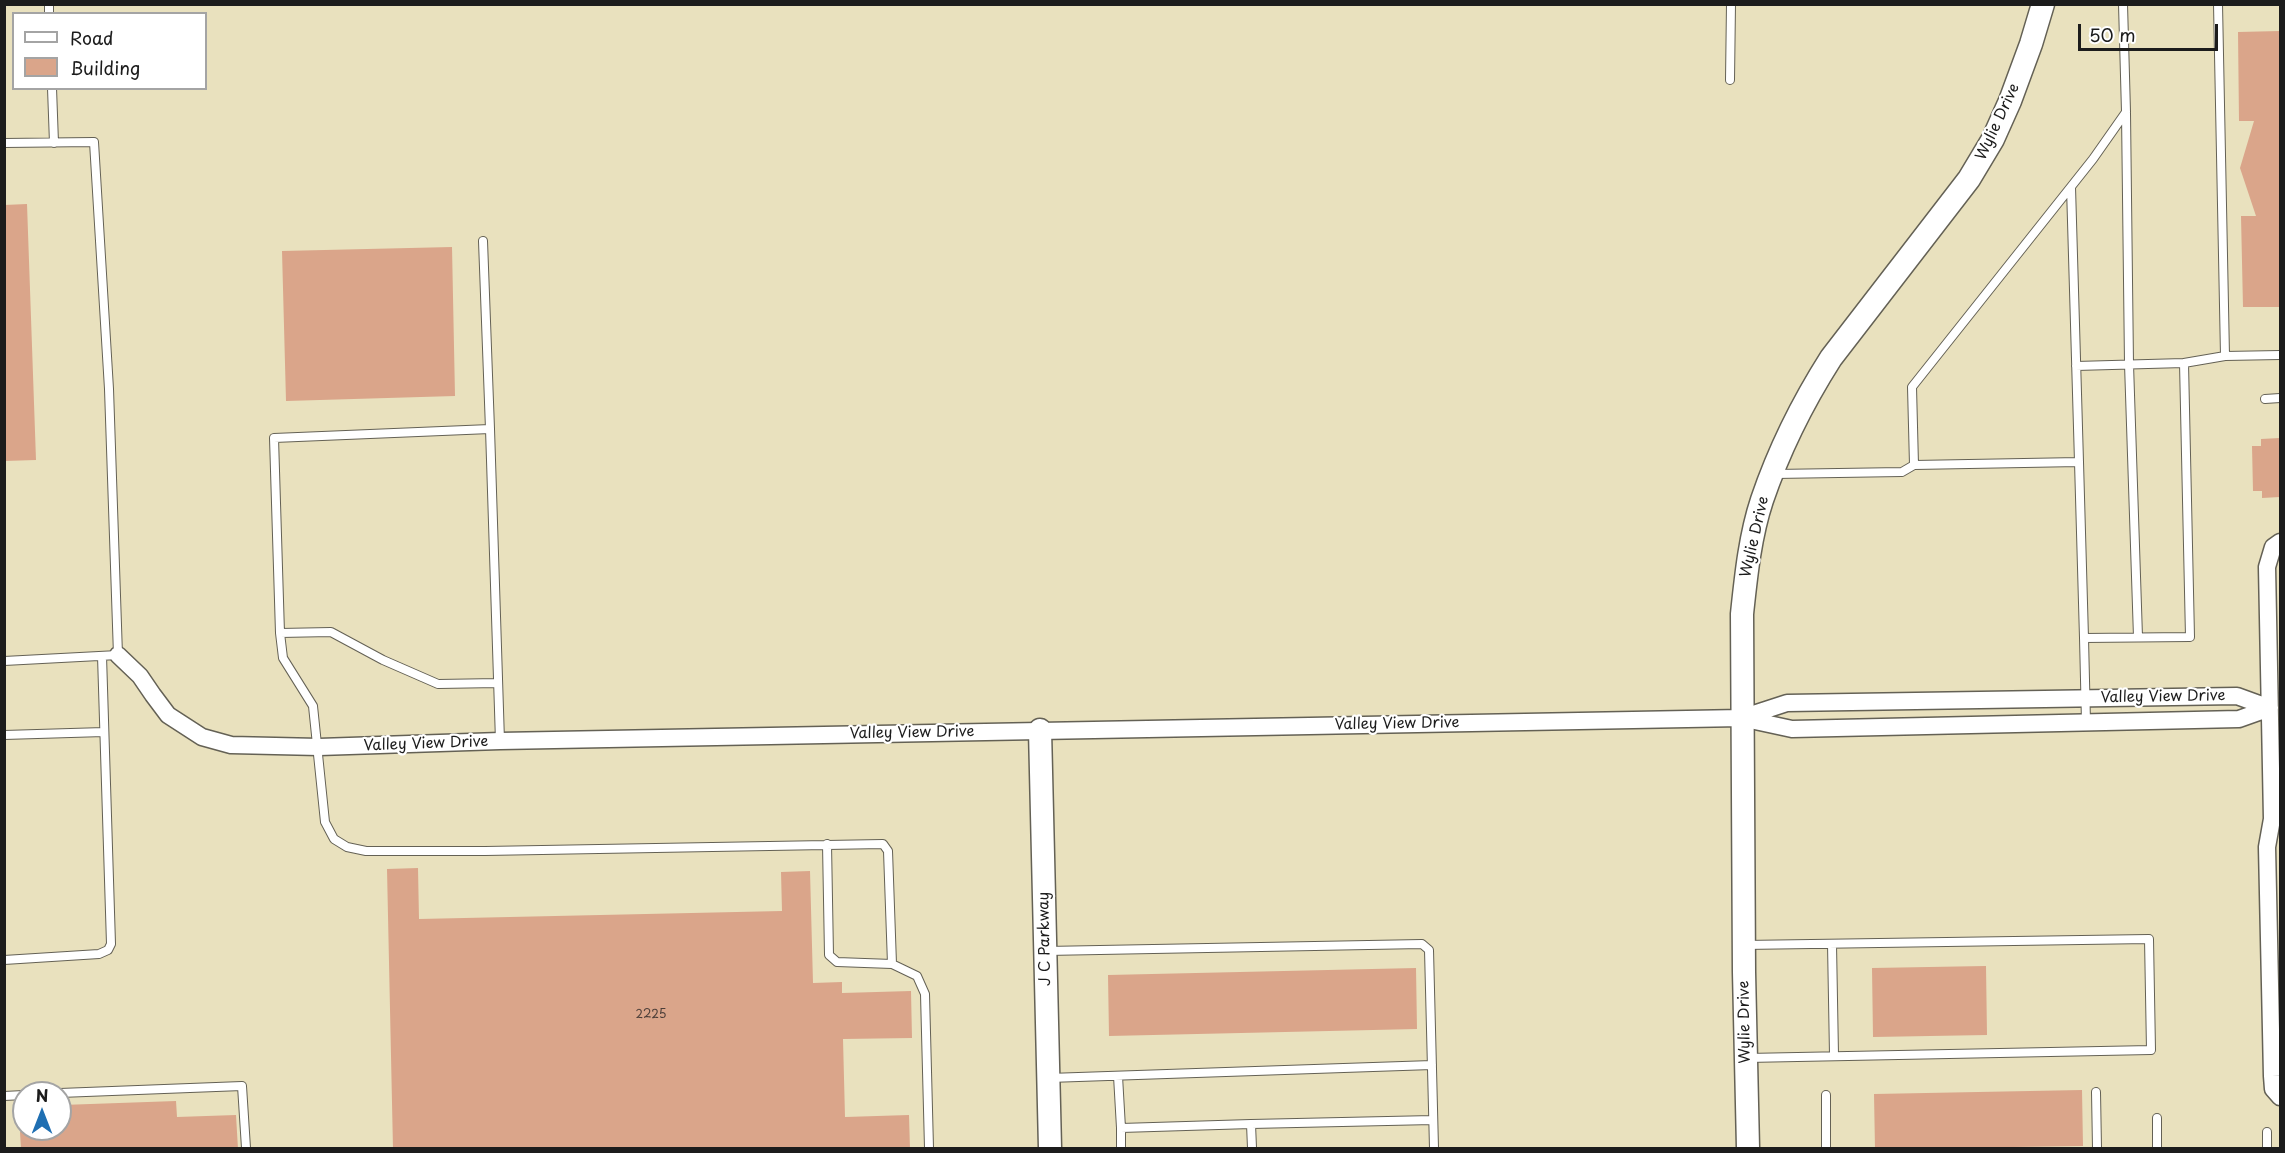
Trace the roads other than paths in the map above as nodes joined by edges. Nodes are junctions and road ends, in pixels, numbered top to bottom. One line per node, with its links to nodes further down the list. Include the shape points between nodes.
1 (1731, 4): 5 (lane)
2 (2043, 4): 22 (main road, Wylie Drive, via 2024,64 1993,139 1957,196 1831,358 1787,437)
3 (2123, 4): 7 (lane)
4 (2218, 4): 13 (lane)
5 (1730, 80)
6 (52, 90): 8 (lane)
7 (2126, 112): 10 (lane); 15 (lane)
8 (54, 142): 9 (lane); 27 (lane, via 94,142 109,389)
9 (4, 143)
10 (2071, 186): 16 (lane); 21 (lane, via 1912,387)
11 (483, 241): 19 (lane)
12 (2280, 355): 13 (lane)
13 (2225, 356): 14 (lane)
14 (2184, 363): 15 (lane); 25 (lane, via 2190,637)
15 (2129, 364): 16 (lane); 25 (lane)
16 (2076, 366): 20 (lane)
17 (2280, 398): 18 (lane)
18 (2265, 399)
19 (490, 429): 24 (lane, via 274,438); 29 (lane)
20 (2079, 462): 21 (lane); 26 (lane)
21 (1914, 465): 22 (lane, via 1902,472)
22 (1773, 474): 32 (main road, Wylie Drive, via 1761,501 1746,573)
23 (2280, 542): 31 (street, via 2273,547 2267,567)
24 (280, 633): 29 (lane, via 331,632 438,684); 38 (lane, via 283,658 313,706)
25 (2138, 637): 26 (lane)
26 (2084, 638): 30 (lane)
27 (110, 656): 28 (lane); 35 (lane); 38 (street, Valley View Drive, via 141,676 168,715 202,736 231,746)
28 (4, 661)
29 (498, 683): 37 (lane)
30 (2085, 698): 31 (street, Valley View Drive, via 2237,696); 32 (street, Valley View Drive, via 1787,704); 33 (lane)
31 (2270, 708): 33 (street, Valley View Drive, via 2239,719); 43 (street, via 2272,819 2267,847)
32 (1741, 718): 33 (street, Valley View Drive, via 1792,729); 34 (street, Valley View Drive); 41 (main road, Wylie Drive)
33 (2086, 722)
34 (1040, 730): 37 (street, Valley View Drive); 42 (main road, J C Parkway)
35 (104, 732): 36 (lane); 44 (lane, via 111,944 99,954)
36 (4, 735)
37 (500, 741): 38 (street, Valley View Drive)
38 (318, 747): 39 (lane, via 325,822 334,839 357,849 486,851)
39 (827, 844): 45 (lane, via 829,955 837,962); 45 (lane, via 883,844 888,851)
40 (1832, 944): 41 (lane); 46 (lane); 46 (lane, via 2149,939 2151,1050)
41 (1743, 945): 47 (main road, Wylie Drive)
42 (1045, 951): 48 (lane, via 1422,944 1429,950); 50 (main road, J C Parkway)
43 (2275, 956): 54 (street, via 2273,1089)
44 (4, 960)
45 (892, 964): 61 (lane, via 917,976 925,993)
46 (1834, 1055): 47 (lane)
47 (1746, 1058): 66 (main road, Wylie Drive)
48 (1432, 1065): 49 (lane); 56 (lane)
49 (1118, 1076): 50 (lane); 58 (lane)
50 (1048, 1078): 62 (main road, J C Parkway)
51 (2096, 1092): 68 (lane)
52 (72, 1093): 60 (lane, via 242,1086)
53 (1826, 1095): 67 (lane)
54 (2280, 1096)
55 (2157, 1118): 69 (lane)
56 (1434, 1120): 57 (lane); 65 (lane)
57 (1251, 1124): 58 (lane); 64 (lane)
58 (1120, 1128): 63 (lane)
59 (2267, 1132): 70 (lane)
60 (246, 1149)
61 (928, 1149)
62 (1050, 1149)
63 (1121, 1149)
64 (1252, 1149)
65 (1434, 1149)
66 (1748, 1149)
67 (1826, 1149)
68 (2097, 1149)
69 (2157, 1149)
70 (2267, 1149)

